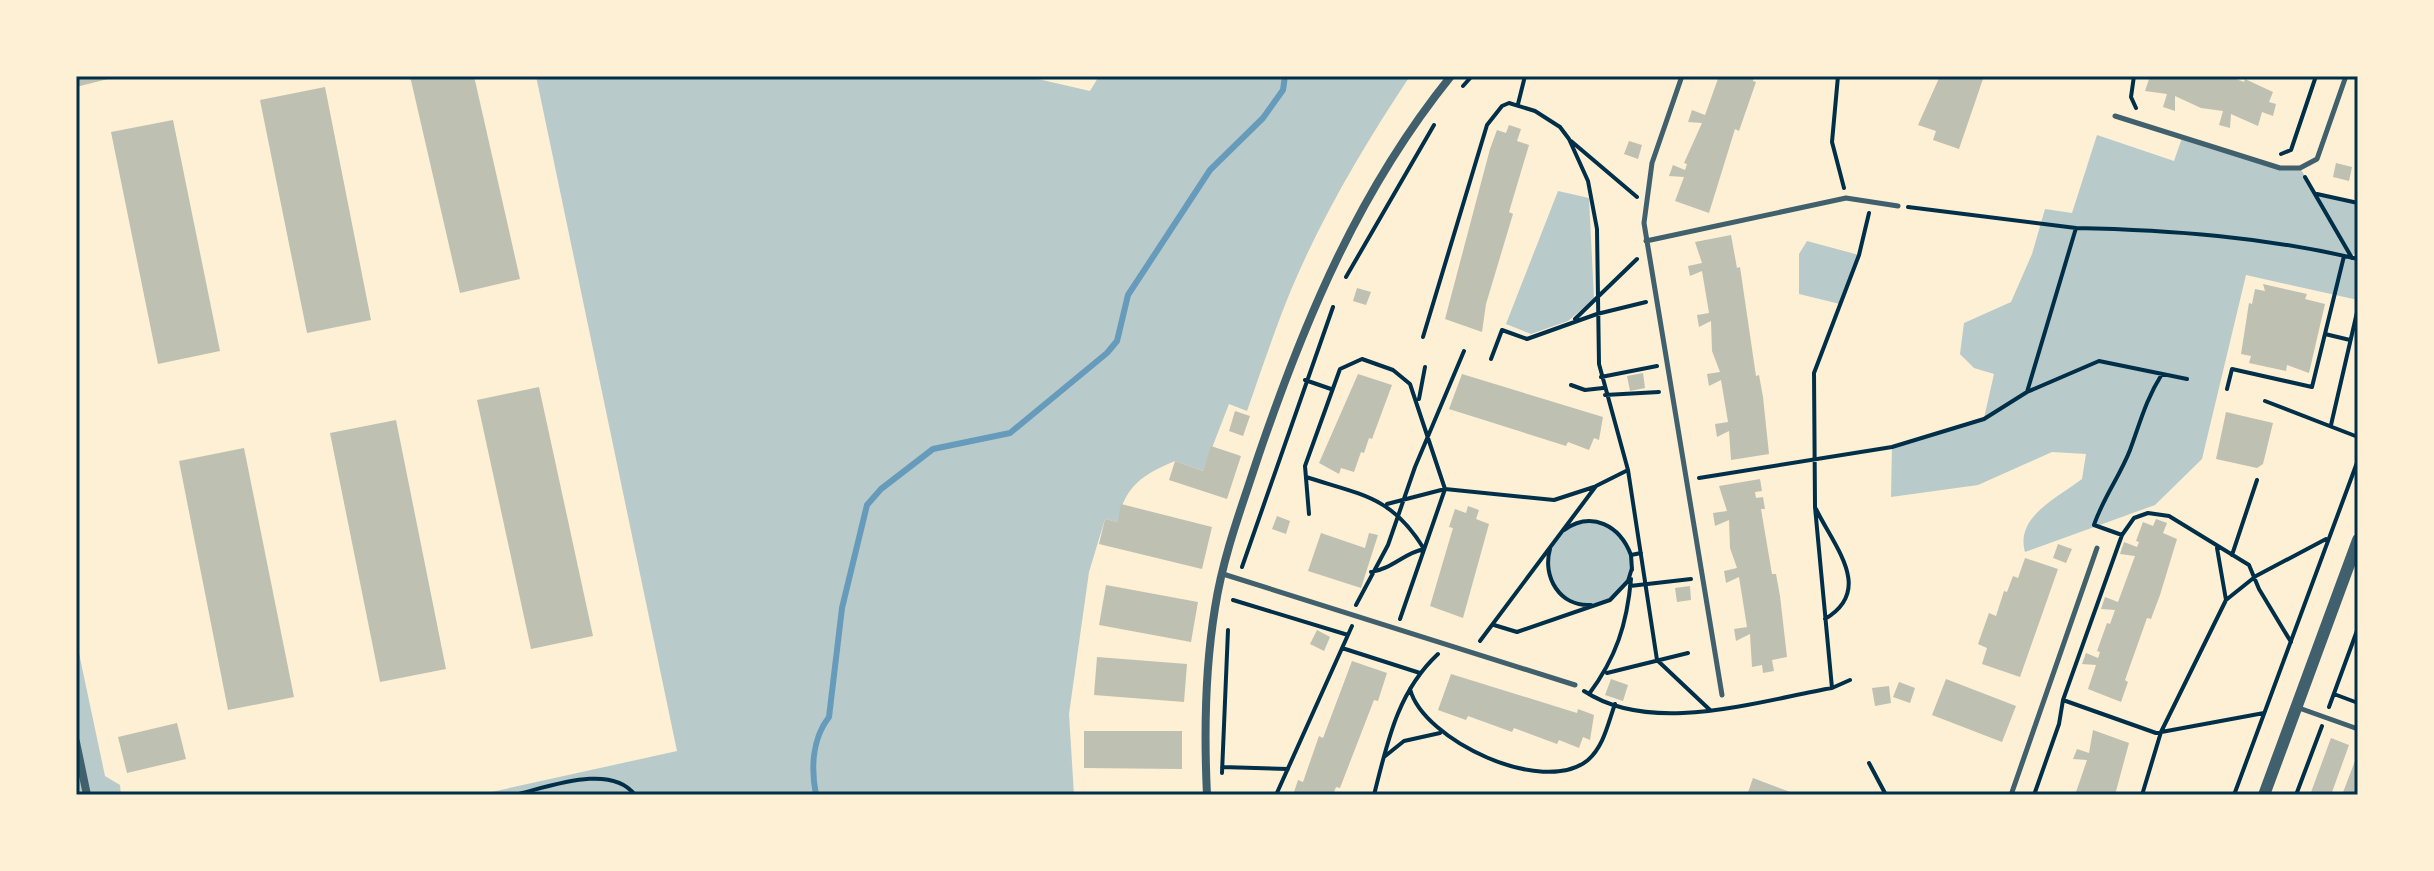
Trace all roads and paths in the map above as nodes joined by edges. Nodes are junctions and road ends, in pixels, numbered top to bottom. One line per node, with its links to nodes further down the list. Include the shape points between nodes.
1 (1451, 76): 82 (street, via 1379,176 1320,290 1273,412)
2 (1472, 76): 9 (path)
3 (1525, 76): 10 (path)
4 (1682, 76): 18 (lane)
5 (1838, 76): 16 (path, via 1832,142)
6 (2134, 76): 11 (path, via 2133,103)
7 (2316, 76): 15 (path, via 2291,150)
8 (2346, 76): 12 (lane, via 2317,159 2300,168 2280,168)
9 (1461, 87)
10 (1518, 104): 14 (path, via 1547,118); 34 (path, via 1502,106 1487,125)
11 (2145, 115)
12 (2115, 116)
13 (1435, 124): 26 (path)
14 (1569, 139): 18 (path); 28 (path, via 1594,202)
15 (2276, 154)
16 (1846, 198): 17 (lane); 22 (lane)
17 (1872, 201): 20 (lane); 56 (path, via 1859,255 1814,373)
18 (1644, 202): 22 (lane)
19 (2358, 203): 25 (path, via 2316,194)
20 (1898, 206): 21 (path)
21 (2076, 228): 24 (path, via 2157,229 2297,245); 49 (path)
22 (1646, 241): 23 (lane)
23 (1648, 249): 28 (path); 29 (lane)
24 (2344, 256): 25 (path); 33 (path)
25 (2355, 259)
26 (1341, 287)
27 (1337, 298): 43 (path)
28 (1597, 298): 31 (path); 32 (path)
29 (1656, 299): 31 (path); 38 (lane)
30 (2358, 308): 35 (path)
31 (1597, 314): 32 (path); 41 (path)
32 (1572, 322): 37 (path, via 1527,339 1502,330)
33 (2325, 334): 35 (path); 47 (path, via 2312,387 2232,369)
34 (1423, 337)
35 (2350, 340): 53 (path)
36 (1464, 351): 54 (path)
37 (1491, 359)
38 (1667, 364): 41 (path); 48 (lane)
39 (1425, 367): 51 (path)
40 (2162, 374): 42 (path); 49 (path, via 2099,361); 70 (path, via 2146,398 2129,452 2094,525)
41 (1601, 377): 45 (path)
42 (2187, 379)
43 (1305, 380): 46 (path); 85 (path)
44 (1571, 385): 45 (path)
45 (1603, 388): 50 (path)
46 (1331, 389): 51 (path, via 1345,364 1369,360 1403,376); 59 (path)
47 (2227, 389)
48 (1671, 390): 50 (path); 84 (lane)
49 (2027, 392): 56 (path, via 1971,423 1892,447)
50 (1605, 395): 58 (path)
51 (1418, 401): 54 (path)
52 (2265, 401): 53 (path)
53 (2331, 425): 55 (path)
54 (1429, 437): 63 (path); 64 (path)
55 (2358, 437)
56 (1813, 458): 60 (path); 66 (path)
57 (2358, 460): 71 (path)
58 (1628, 470): 62 (path); 77 (path)
59 (1306, 477): 65 (path); 67 (path)
60 (1699, 478)
61 (2257, 480): 79 (path)
62 (1596, 486): 63 (path, via 1554,500); 69 (path)
63 (1445, 489): 64 (path); 76 (path)
64 (1405, 501): 65 (path); 68 (path)
65 (1387, 504): 68 (path)
66 (1815, 507): 93 (path); 93 (path, via 1851,589 1848,601)
67 (1309, 514)
68 (1400, 514): 76 (path); 81 (path)
69 (1558, 535): 73 (path); 78 (path, via 1594,521 1618,532)
70 (2122, 535): 75 (path, via 2134,518 2148,513 2169,516); 116 (path)
71 (2328, 538): 83 (path); 99 (path)
72 (2358, 540): 119 (street)
73 (1551, 546): 90 (path, via 1547,558 1552,584 1572,602); 94 (path)
74 (2097, 548): 139 (lane)
75 (2217, 548): 79 (path); 89 (path)
76 (1424, 549): 81 (path, via 1386,570); 97 (path)
77 (1641, 553): 78 (path); 86 (path)
78 (1631, 555): 80 (path)
79 (2232, 555): 83 (path)
80 (1632, 568): 87 (path); 90 (path, via 1621,592)
81 (1371, 572): 92 (path)
82 (1222, 573): 85 (lane); 135 (street, via 1206,692)
83 (2256, 576): 89 (path); 99 (path)
84 (1702, 577): 86 (path); 115 (lane)
85 (1238, 578): 88 (path); 92 (lane)
86 (1646, 585): 87 (path); 104 (path)
87 (1630, 586): 107 (path, via 1621,640)
88 (1233, 600): 91 (path); 98 (path)
89 (2226, 600): 124 (path)
90 (1598, 605): 94 (path, via 1517,632)
91 (1230, 612)
92 (1355, 615): 97 (lane); 98 (path)
93 (1825, 619): 111 (path)
94 (1494, 625): 102 (path)
95 (1228, 627): 129 (path)
96 (2358, 628): 108 (path)
97 (1397, 629): 100 (lane)
98 (1348, 635): 101 (path)
99 (2291, 642): 121 (path)
100 (1449, 645): 102 (lane); 106 (path)
101 (1342, 648): 106 (path); 130 (path)
102 (1470, 652): 110 (lane)
103 (1688, 653): 104 (path)
104 (1657, 660): 107 (path); 120 (path)
105 (2327, 672): 108 (path)
106 (1421, 674): 112 (path)
107 (1605, 674): 113 (path)
108 (2340, 677): 114 (path)
109 (1850, 680): 111 (path)
110 (1575, 685): 113 (path)
111 (1832, 688): 120 (path)
112 (1410, 689): 125 (path, via 1421,714); 127 (path)
113 (1589, 694): 118 (path)
114 (2334, 694): 117 (path); 122 (path)
115 (1722, 695)
116 (2063, 700): 124 (path); 140 (path)
117 (2358, 703)
118 (1615, 704): 120 (path, via 1670,716); 125 (path, via 1603,740 1586,761 1546,774)
119 (2296, 707): 122 (lane); 143 (street)
120 (1710, 710)
121 (2264, 713): 124 (path); 142 (path)
122 (2325, 718): 123 (lane); 144 (path)
123 (2358, 729)
124 (2161, 732): 141 (path)
125 (1442, 733): 127 (path, via 1404,741)
126 (76, 742): 132 (street)
127 (1383, 759): 137 (path)
128 (1869, 763): 138 (path)
129 (1222, 767): 130 (path); 131 (path)
130 (1288, 769): 136 (path)
131 (1222, 783)
132 (87, 795)
133 (514, 795): 134 (path, via 600,779 627,786)
134 (635, 795)
135 (1207, 795)
136 (1276, 795)
137 (1374, 795)
138 (1886, 795)
139 (2011, 795)
140 (2034, 795)
141 (2142, 795)
142 (2234, 795)
143 (2264, 795)
144 (2296, 795)

